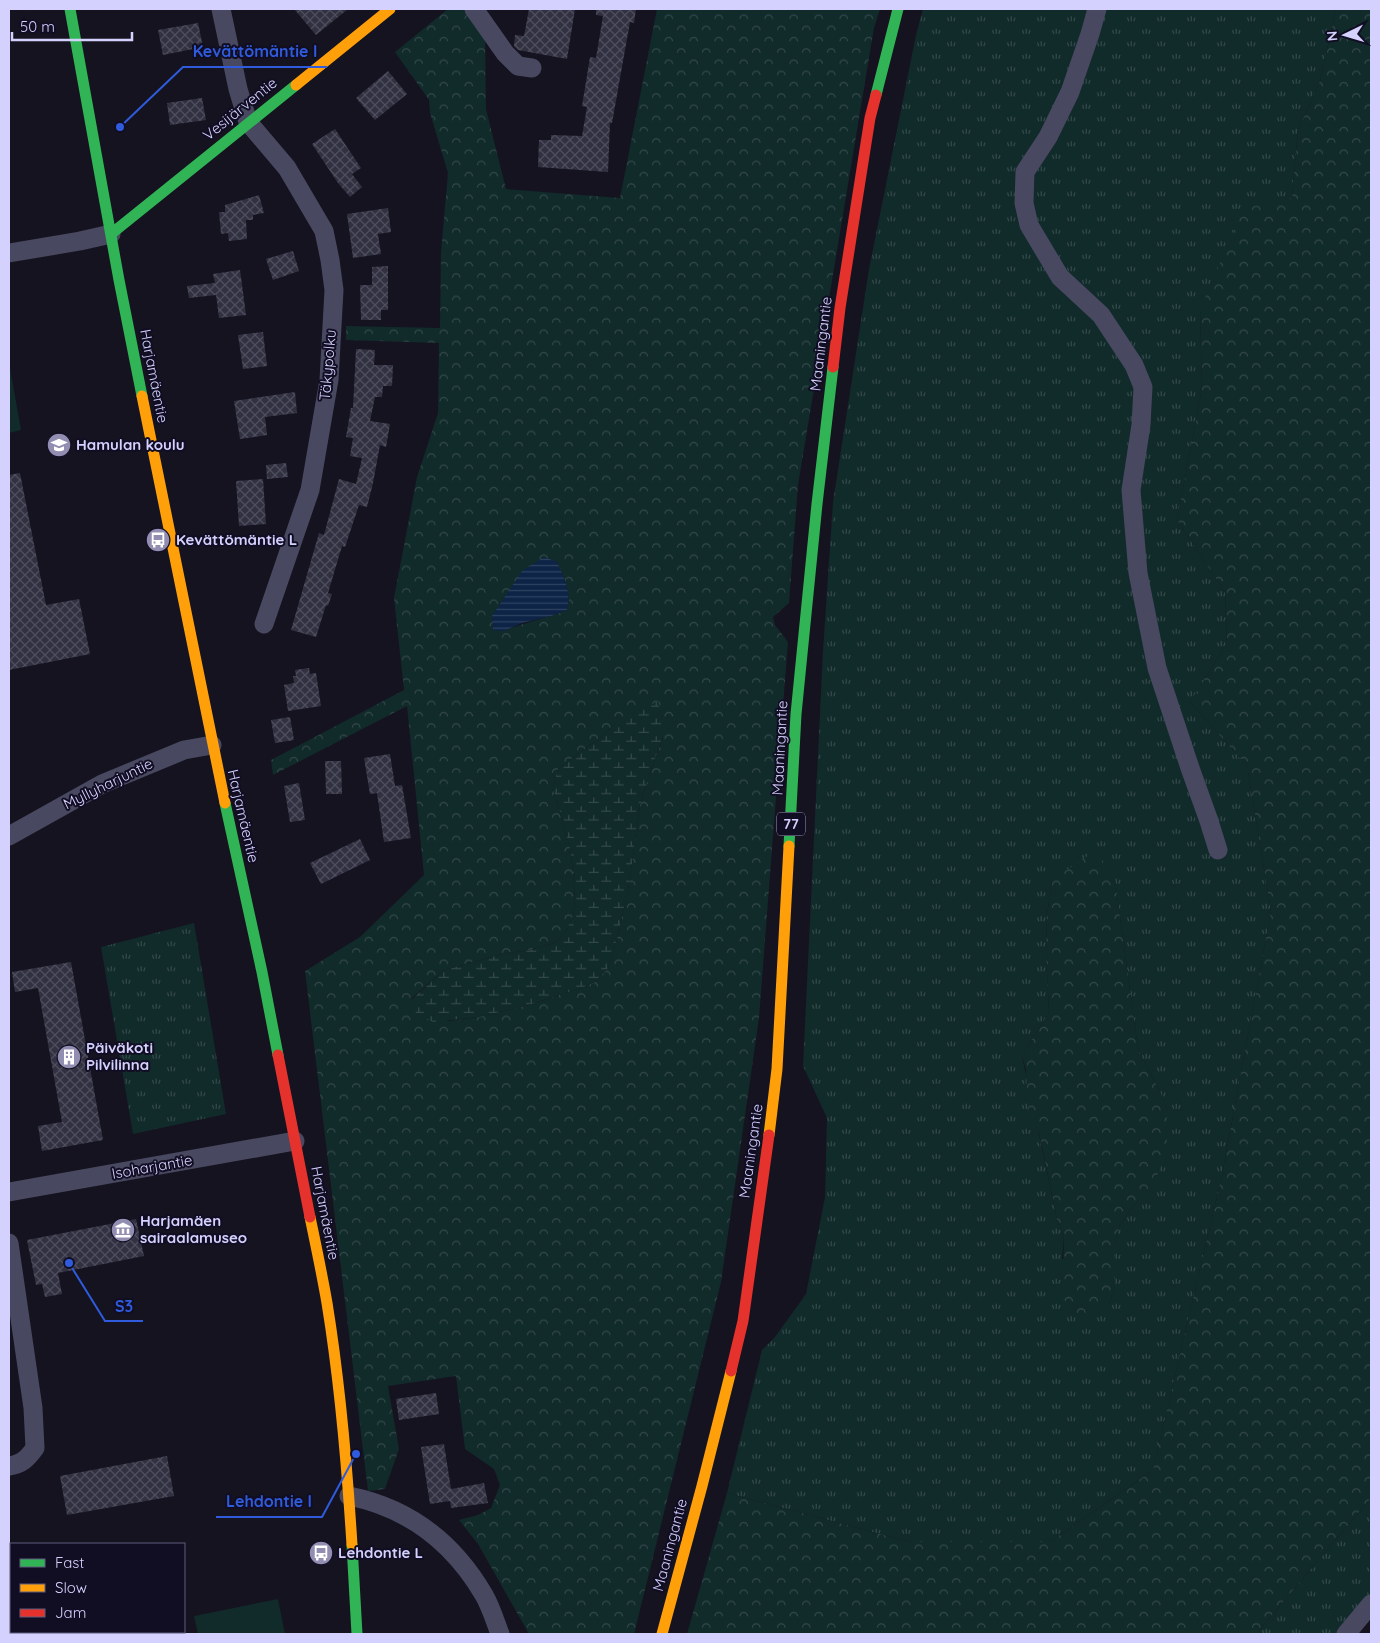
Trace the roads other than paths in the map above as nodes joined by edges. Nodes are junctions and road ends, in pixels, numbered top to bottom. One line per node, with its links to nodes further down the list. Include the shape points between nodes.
1 (70, 9): 9 (street, Harjamäentie)
2 (221, 9): 8 (street)
3 (390, 9): 8 (street, Vesijärventie)
4 (474, 9): 7 (street, via 505,53 518,66)
5 (898, 9): 23 (street, Maaningantie / 77, via 870,118 840,308 819,484 796,714 777,1069 743,1321)
6 (1097, 9): 14 (street, via 1070,92 1048,137 1025,172 1024,202 1028,225 1060,277 1101,316 1134,365 1143,388 1131,490 1138,573 1157,668)
7 (532, 68)
8 (248, 122): 9 (street, Vesijärventie); 11 (street, Täkypolku, via 287,168 324,231 334,290 329,380 310,490)
9 (111, 234): 10 (street); 12 (street, Harjamäentie)
10 (9, 253)
11 (264, 624)
12 (212, 745): 13 (street, Myllyharjuntie, via 184,750 102,784); 15 (street, Harjamäentie)
13 (9, 836)
14 (1218, 850)
15 (295, 1141): 16 (street, Isoharjantie); 19 (street, Harjamäentie, via 327,1303)
16 (9, 1192)
17 (9, 1242): 18 (street, via 33,1408 35,1448 27,1459)
18 (14, 1465)
19 (349, 1496): 21 (street, Harjamäentie); 22 (street, via 372,1500 427,1528 465,1566 484,1596)
20 (1371, 1604): 24 (street)
21 (357, 1634)
22 (500, 1634)
23 (662, 1634)
24 (1346, 1634)

